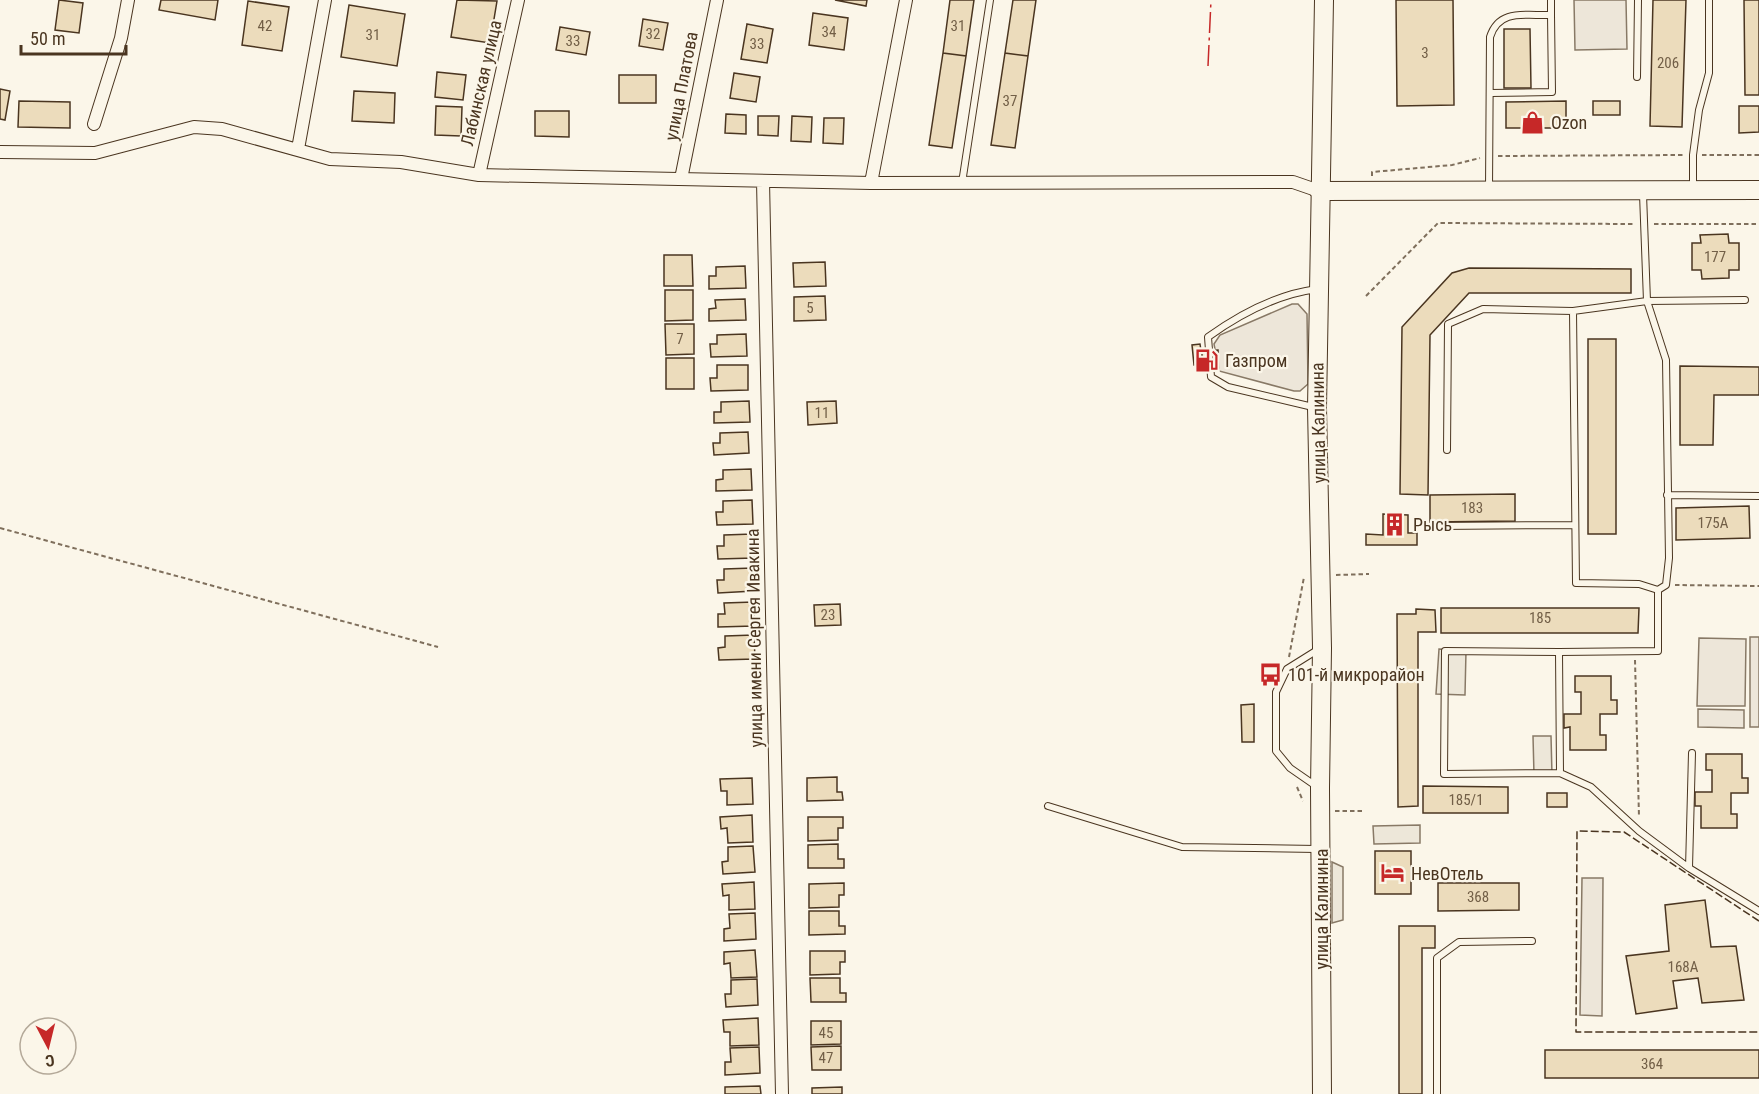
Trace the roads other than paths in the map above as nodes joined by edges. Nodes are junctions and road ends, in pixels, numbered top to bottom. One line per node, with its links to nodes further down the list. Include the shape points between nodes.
1 (128, 0): 14 (street, via 121,38)
2 (326, 0): 15 (street)
3 (518, 0): 17 (street, Лабинская улица)
4 (717, 0): 18 (street, улица Платова)
5 (906, 0): 20 (street)
6 (990, 0): 21 (lane)
7 (1324, 0): 26 (main road, улица Калинина)
8 (1551, 0): 11 (lane)
9 (1638, 0): 12 (lane)
10 (1709, 0): 22 (lane, via 1709,73 1699,110)
11 (1551, 15): 13 (lane, via 1505,16 1494,24 1490,37); 13 (lane, via 1552,93)
12 (1637, 77)
13 (1491, 93): 23 (lane)
14 (94, 124)
15 (298, 149): 16 (street, via 222,129 194,128 95,153); 17 (street, via 330,159 401,162)
16 (0, 152)
17 (479, 175): 18 (street)
18 (681, 179): 19 (street)
19 (763, 181): 20 (street); 48 (street, улица имени Сергея Ивакина)
20 (871, 183): 21 (street)
21 (962, 183): 26 (street, via 1293,182)
22 (1693, 189): 24 (main road); 25 (main road)
23 (1489, 190): 24 (main road); 26 (main road)
24 (1643, 190): 29 (lane)
25 (1759, 190)
26 (1319, 191): 27 (main road, улица Калинина)
27 (1318, 289): 31 (main road, улица Калинина); 31 (lane, via 1293,292 1226,324 1208,337 1211,377 1228,387)
28 (1746, 300): 29 (lane)
29 (1647, 302): 30 (lane); 33 (lane, via 1666,360)
30 (1573, 311): 32 (lane, via 1483,309 1448,324); 35 (lane)
31 (1317, 408): 38 (main road, улица Калинина)
32 (1447, 450)
33 (1667, 495): 34 (lane); 37 (lane, via 1669,558 1666,585)
34 (1759, 496)
35 (1575, 525): 36 (lane); 37 (lane, via 1576,584 1639,584)
36 (1438, 526)
37 (1658, 590): 39 (lane, via 1658,651)
38 (1322, 648): 42 (main road, улица Калинина); 42 (lane, via 1287,669 1276,692 1276,752 1290,768)
39 (1559, 652): 41 (lane); 41 (lane, via 1445,651 1444,774)
40 (1692, 753): 45 (lane)
41 (1560, 773): 45 (lane, via 1591,787 1639,831)
42 (1320, 788): 44 (main road, улица Калинина)
43 (1048, 806): 44 (lane, via 1182,847)
44 (1321, 849): 49 (main road, улица Калинина)
45 (1689, 868): 46 (lane)
46 (1759, 911)
47 (1533, 941): 50 (lane, via 1459,942 1437,958)
48 (782, 1094)
49 (1322, 1094)
50 (1437, 1094)

